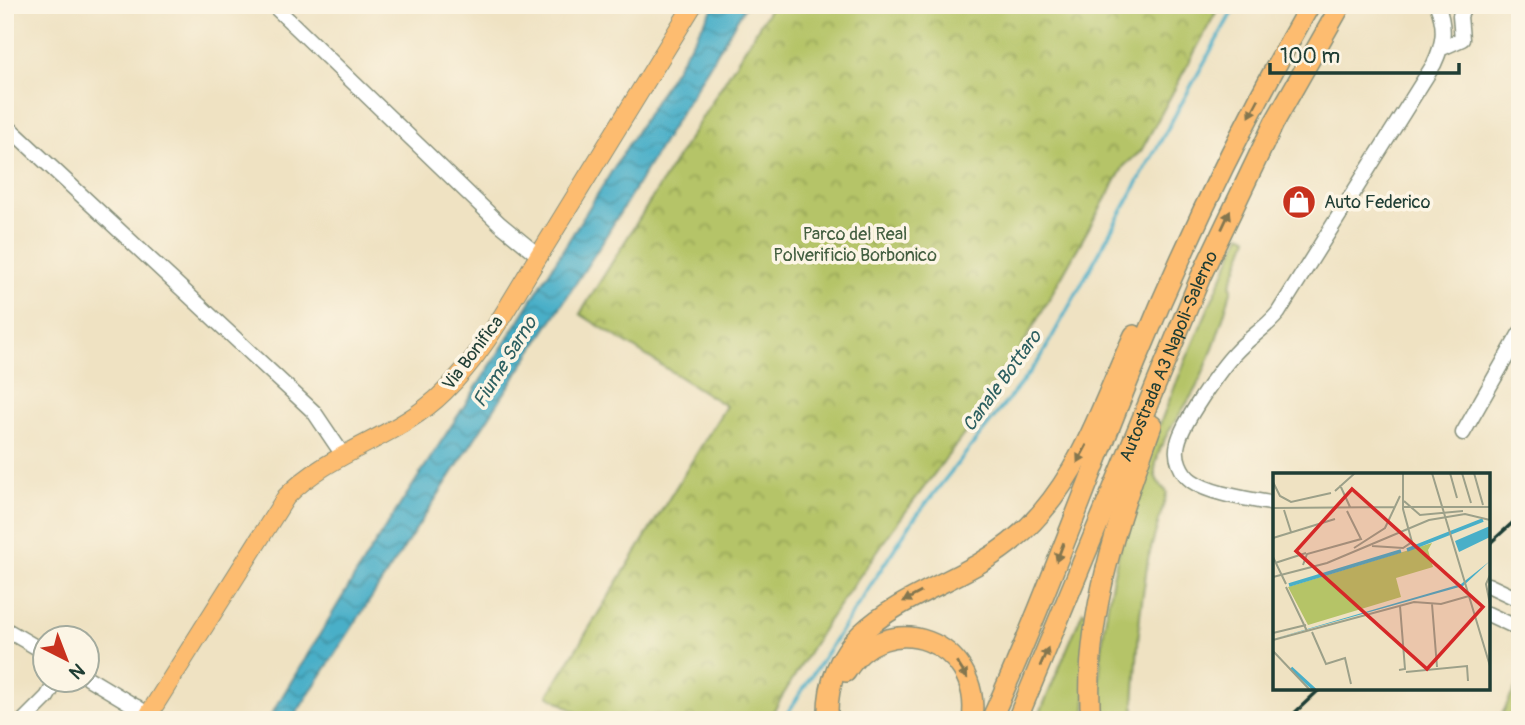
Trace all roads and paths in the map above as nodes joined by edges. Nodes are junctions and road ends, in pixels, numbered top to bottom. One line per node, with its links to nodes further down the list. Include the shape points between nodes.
1 (274, 5): 9 (street, via 500,224)
2 (693, 5): 9 (main road, Via Bonifica)
3 (1310, 5): 10 (highway, Autostrada A3 Napoli-Salerno, one-way to 10, via 1230,154)
4 (1341, 5): 11 (highway, Autostrada A3 Napoli-Salerno, one-way to 4, via 1274,123)
5 (1437, 5): 7 (street, via 1443,26)
6 (1462, 11): 7 (street, via 1462,39)
7 (1442, 48): 15 (street, via 1278,313 1236,351 1181,434 1177,457 1190,480)
8 (5, 124): 14 (street, via 314,412)
9 (539, 256): 14 (main road, Via Bonifica, via 474,358 451,385 406,422)
10 (1179, 262): 26 (highway, one-way to 26, via 1136,331 1084,449 1056,496 996,553 896,606 869,626 843,657 833,678); 29 (highway, Autostrada A3 Napoli-Salerno, one-way to 29)
11 (1188, 305): 30 (highway, Autostrada A3 Napoli-Salerno, one-way to 11); 31 (highway, via 1111,551 1092,640)
12 (1520, 333): 13 (street)
13 (1463, 433)
14 (343, 455): 24 (main road, Via Bonifica, via 286,497)
15 (1273, 504)
16 (1490, 586): 17 (street)
17 (1520, 600)
18 (1490, 615): 20 (street)
19 (5, 629): 21 (street)
20 (1520, 629)
21 (32, 645)
22 (102, 687): 24 (street)
23 (48, 694): 25 (street)
24 (143, 715)
25 (24, 720)
26 (828, 720)
27 (839, 720): 28 (highway, one-way to 28, via 841,680 850,665 880,643 913,637 947,651 960,664 974,700)
28 (972, 720)
29 (991, 720)
30 (1017, 720)
31 (1091, 720)

